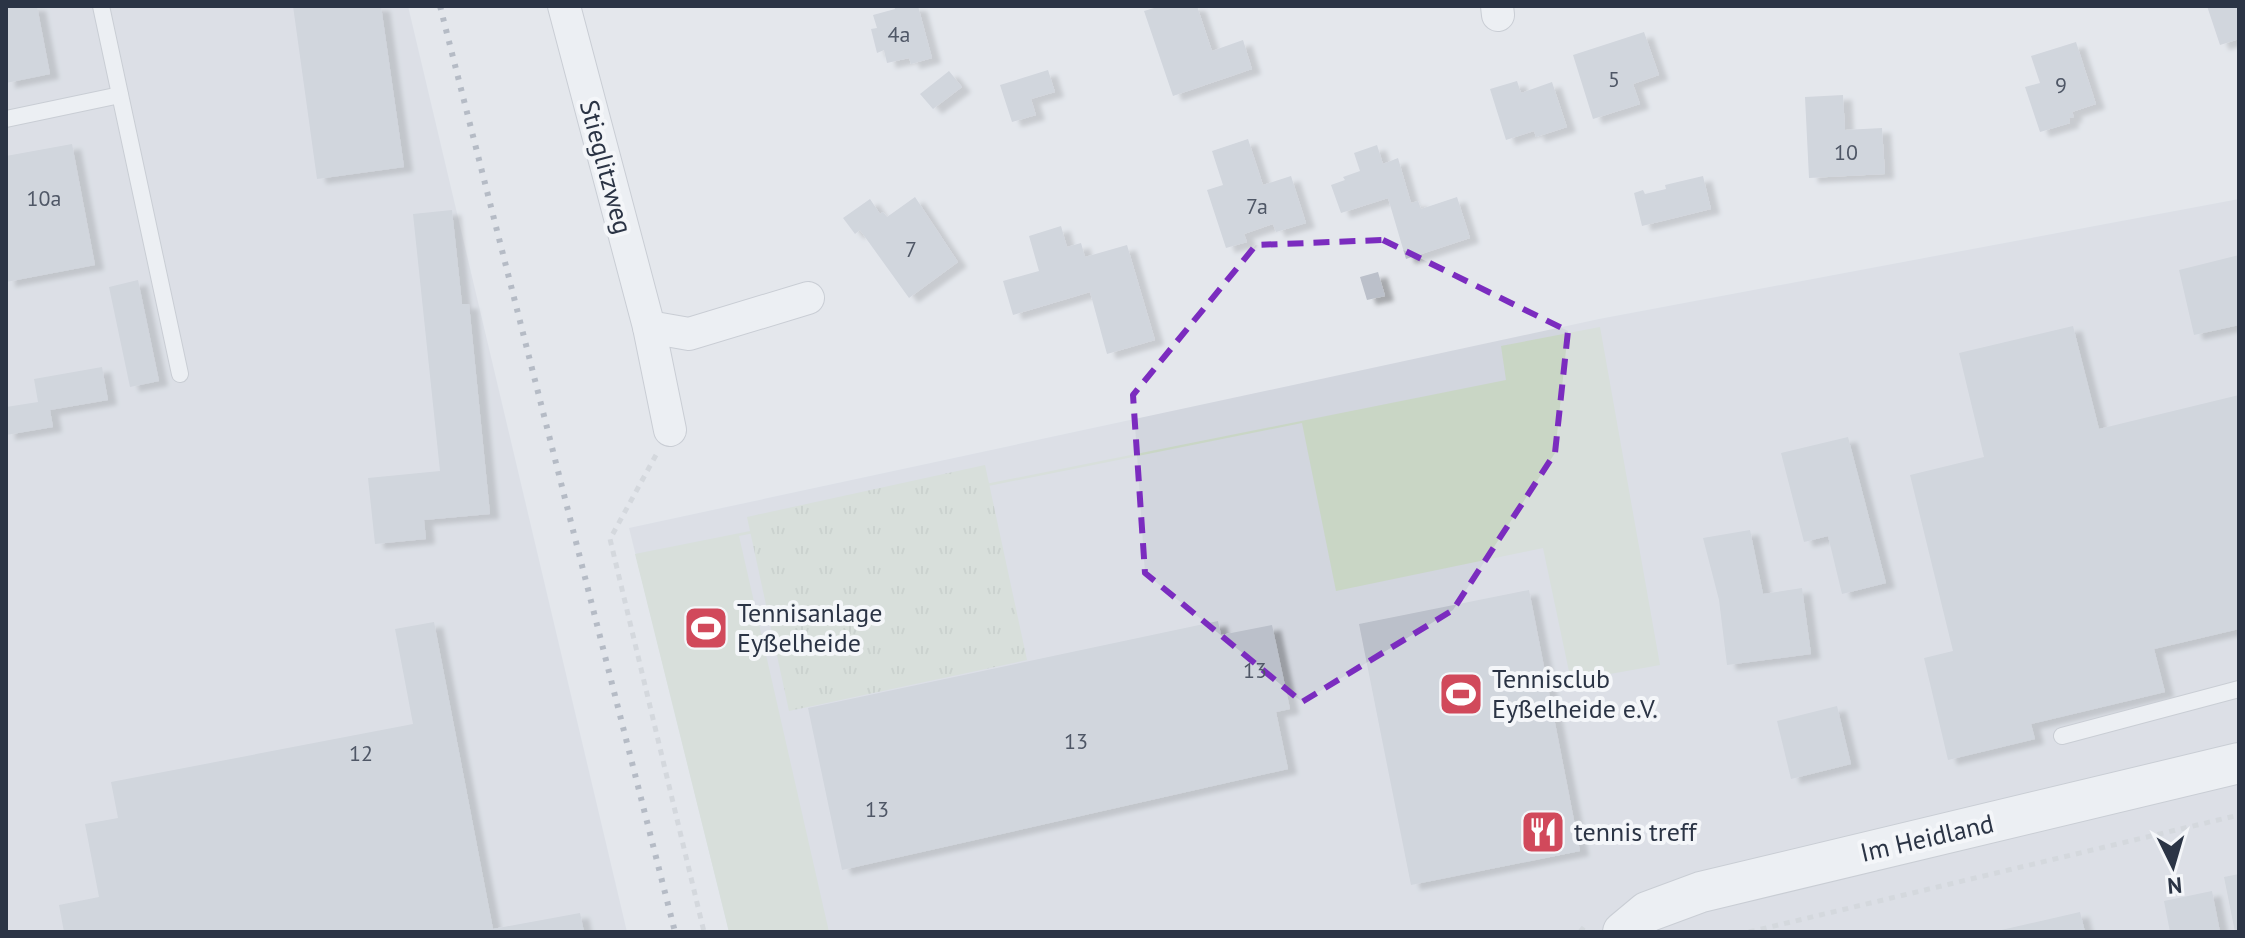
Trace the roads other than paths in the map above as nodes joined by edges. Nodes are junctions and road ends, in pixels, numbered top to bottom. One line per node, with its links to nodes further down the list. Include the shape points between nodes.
1 (101, 6): 3 (lane)
2 (564, 6): 6 (street, Stieglitzweg)
3 (120, 95): 4 (lane); 7 (lane)
4 (6, 119)
5 (808, 298): 6 (street, via 689,334)
6 (649, 327): 8 (street, Stieglitzweg)
7 (180, 374)
8 (670, 430)
9 (2239, 689): 10 (lane)
10 (2062, 736)
11 (2239, 763): 12 (street, Im Heidland, via 1701,892 1647,912)
12 (1623, 932)

